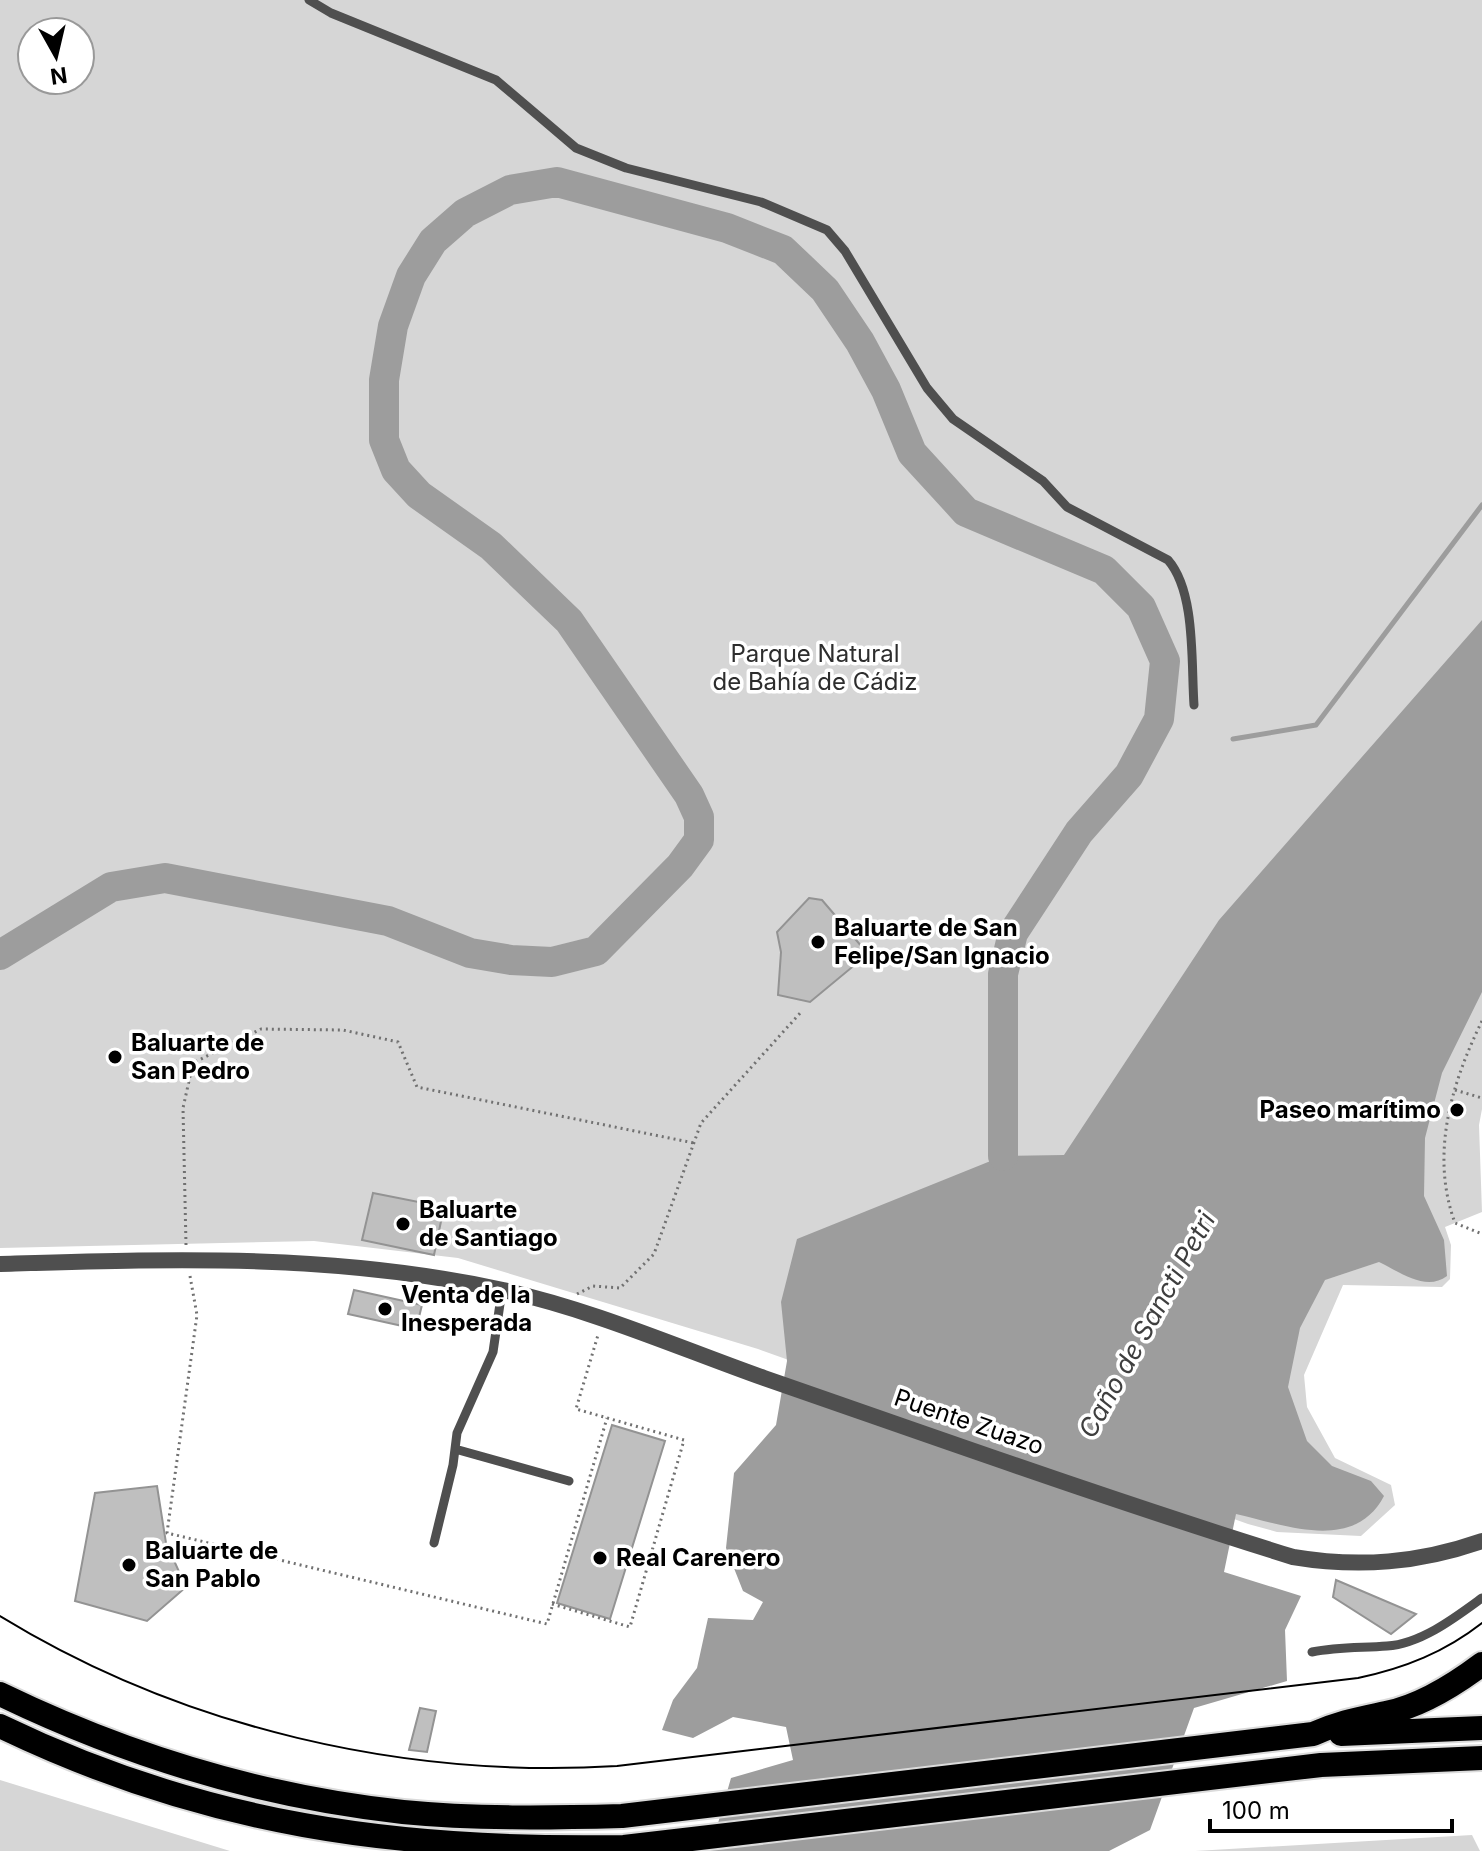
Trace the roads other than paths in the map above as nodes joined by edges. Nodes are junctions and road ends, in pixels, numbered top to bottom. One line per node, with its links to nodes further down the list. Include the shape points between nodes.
1 (309, 0): 2 (lane, via 496,80 576,148 626,168 761,202 827,230 927,388 953,419 1043,481 1067,507 1168,560 1177,570 1186,594)
2 (1194, 705)
3 (0, 1264): 4 (street, Puente Zuazo, via 296,1260)
4 (502, 1290): 5 (lane, via 493,1352); 7 (street, Puente Zuazo, via 571,1307 761,1377 1252,1544 1317,1561 1371,1564 1434,1556)
5 (455, 1449): 6 (lane); 8 (lane)
6 (569, 1481)
7 (1482, 1541)
8 (434, 1543)
9 (1482, 1598): 10 (lane, via 1443,1624 1390,1646)
10 (1312, 1652)
11 (1482, 1664): 15 (highway, via 1438,1693)
12 (0, 1694): 15 (highway, via 104,1739 276,1791 403,1812 526,1818 622,1816)
13 (0, 1726): 16 (highway, via 180,1797 270,1821 396,1842 526,1850 624,1847 1321,1765)
14 (1482, 1728): 15 (highway)
15 (1313, 1734)
16 (1482, 1758)

